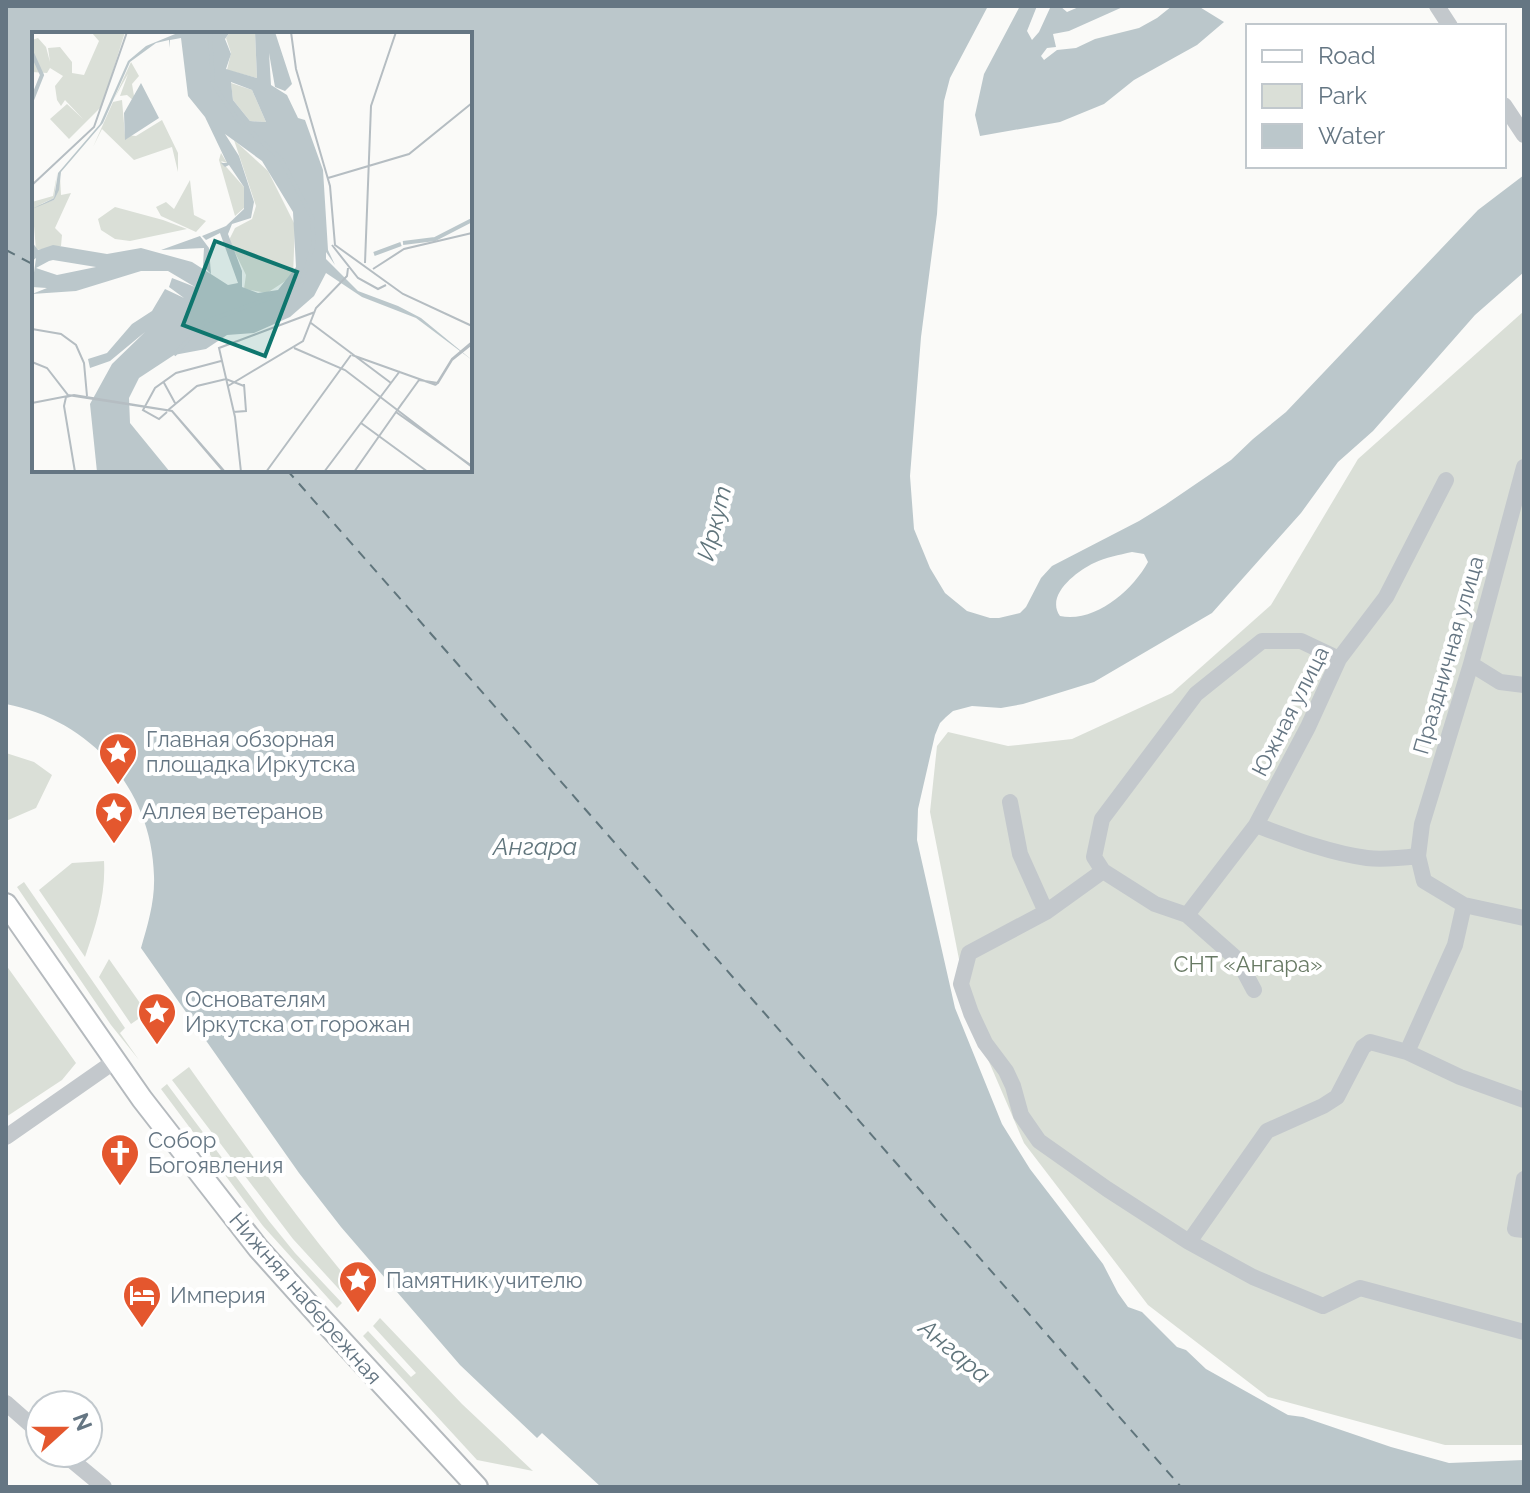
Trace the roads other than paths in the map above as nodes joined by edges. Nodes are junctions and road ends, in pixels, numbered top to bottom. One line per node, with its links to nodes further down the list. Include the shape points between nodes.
1 (1437, 6): 2 (street)
2 (1449, 24)
3 (1506, 108): 4 (street)
4 (1524, 135)
5 (1524, 467): 8 (street, Праздничная улица)
6 (1446, 480): 7 (street, Южная улица, via 1386,597)
7 (1339, 659): 11 (street, Южная улица); 13 (street, via 1301,641 1262,641 1196,694 1102,819 1094,857)
8 (1471, 664): 9 (street, via 1500,682); 12 (street, Праздничная улица, via 1422,824)
9 (1524, 685)
10 (1010, 802): 16 (street, via 1020,854)
11 (1256, 825): 12 (street, via 1365,858); 17 (street, Южная улица)
12 (1418, 856): 15 (street, via 1424,881)
13 (1103, 871): 16 (street); 17 (street, via 1155,904)
14 (6, 904): 21 (main road, Нижняя набережная)
15 (1464, 905): 18 (street); 20 (street, via 1455,945)
16 (1046, 912): 26 (street, via 969,953 961,984 971,1013 1039,1141)
17 (1187, 915): 19 (street, via 1238,960)
18 (1524, 918)
19 (1254, 990)
20 (1407, 1052): 22 (street); 26 (street, via 1370,1042 1363,1047 1337,1097 1267,1131)
21 (115, 1061): 23 (street); 32 (main road, Нижняя набережная, via 258,1248)
22 (1524, 1100)
23 (6, 1137)
24 (1524, 1179): 25 (street, via 1515,1229)
25 (1524, 1230)
26 (1189, 1242): 27 (street, via 1253,1277 1323,1306 1360,1288)
27 (1524, 1332)
28 (6, 1403): 29 (street)
29 (24, 1419)
30 (82, 1469): 31 (street)
31 (104, 1487)
32 (477, 1487)

